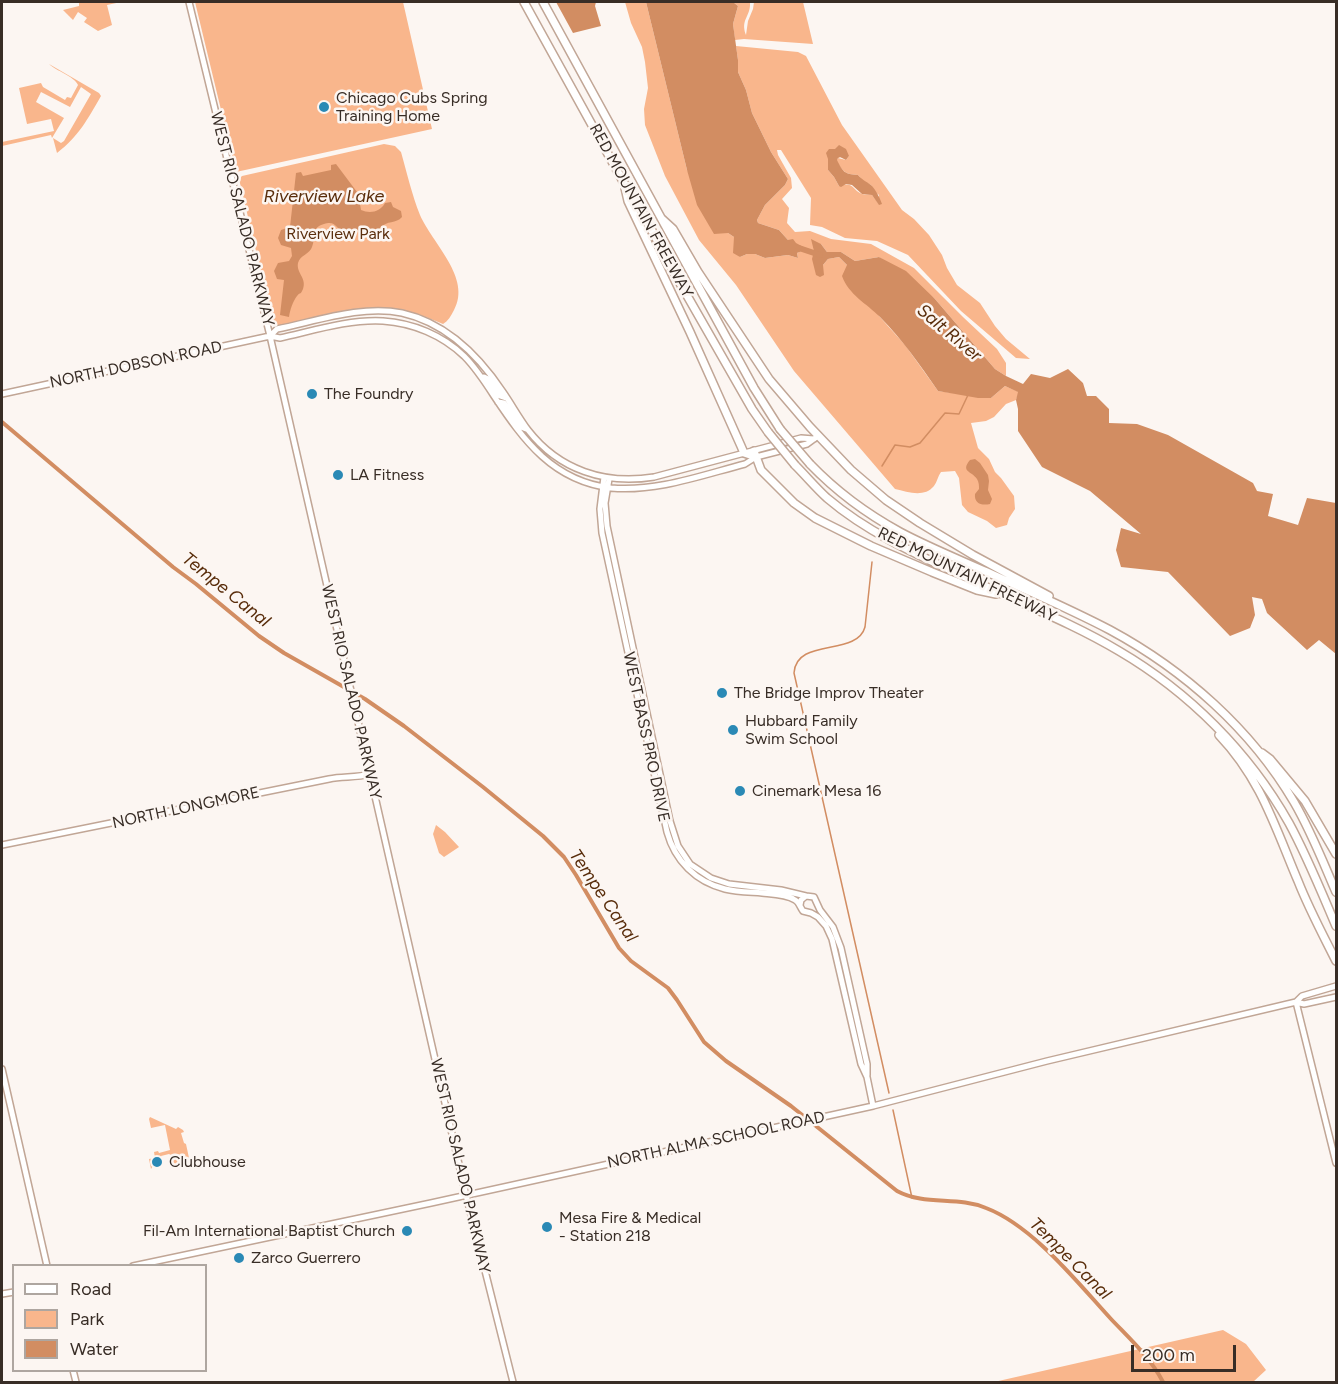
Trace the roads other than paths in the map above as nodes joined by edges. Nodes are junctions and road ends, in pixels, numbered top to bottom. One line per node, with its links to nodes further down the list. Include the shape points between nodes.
1 (189, 2): 6 (main road, WEST RIO SALADO PARKWAY)
2 (524, 2): 4 (highway, RED MOUNTAIN FREEWAY)
3 (543, 2): 5 (highway, RED MOUNTAIN FREEWAY)
4 (624, 183): 13 (highway, via 628,201); 16 (highway, RED MOUNTAIN FREEWAY, bridge, via 747,401 795,465 827,498 861,523)
5 (661, 218): 12 (highway, via 673,229 763,371); 17 (highway, RED MOUNTAIN FREEWAY, bridge, via 754,388 780,429 810,464 840,492 900,532)
6 (270, 336): 7 (main road, NORTH DOBSON ROAD, via 280,338 362,321 398,322 445,341); 8 (main road, NORTH DOBSON ROAD); 9 (main road, NORTH DOBSON ROAD, via 277,329 351,313 402,314 435,325 459,341 483,365); 18 (main road, WEST RIO SALADO PARKWAY)
7 (480, 374): 9 (main road); 10 (main road, NORTH DOBSON ROAD)
8 (2, 394)
9 (506, 398): 11 (main road, NORTH DOBSON ROAD)
10 (498, 402): 11 (main road, via 504,403 521,427); 15 (main road, NORTH DOBSON ROAD, via 530,446 546,460 572,476)
11 (528, 430): 15 (main road, NORTH DOBSON ROAD, via 560,459)
12 (816, 437): 14 (main road, NORTH DOBSON ROAD, via 807,444); 17 (highway, via 886,500)
13 (744, 453): 14 (highway); 15 (main road, NORTH DOBSON ROAD, via 654,477)
14 (755, 454): 15 (main road, NORTH DOBSON ROAD, via 745,464 656,486 634,488); 16 (highway, via 760,470 824,524 978,590)
15 (606, 482): 24 (main road, WEST BASS PRO DRIVE, via 609,536 676,843 690,864 711,878); 25 (main road, WEST BASS PRO DRIVE, via 600,509 602,533 672,847 687,868 711,884 788,897)
16 (1008, 596): 20 (highway, RED MOUNTAIN FREEWAY, via 1078,629 1159,676 1224,741)
17 (1075, 613): 19 (highway, RED MOUNTAIN FREEWAY, via 1167,666 1240,730)
18 (370, 774): 21 (main road, NORTH LONGMORE, via 329,778); 37 (main road, WEST RIO SALADO PARKWAY)
19 (1284, 781): 22 (highway, via 1314,816); 23 (highway, RED MOUNTAIN FREEWAY)
20 (1259, 783): 28 (highway, via 1294,832); 29 (highway, via 1308,906)
21 (2, 845)
22 (1336, 854)
23 (1336, 892)
24 (806, 896): 25 (main road); 26 (main road, WEST BASS PRO DRIVE, via 813,897)
25 (800, 905): 27 (main road, WEST BASS PRO DRIVE, via 803,911)
26 (817, 905): 27 (main road); 34 (main road, WEST BASS PRO DRIVE, via 839,941)
27 (811, 913): 34 (main road, WEST BASS PRO DRIVE, via 832,939)
28 (1336, 926)
29 (1336, 961)
30 (1336, 986): 32 (main road, NORTH ALMA SCHOOL ROAD, via 1302,996)
31 (1336, 997): 32 (main road, NORTH ALMA SCHOOL ROAD)
32 (1296, 1002): 35 (main road, NORTH ALMA SCHOOL ROAD); 36 (main road)
33 (2, 1069): 38 (main road)
34 (867, 1077): 35 (main road, WEST BASS PRO DRIVE)
35 (873, 1106): 37 (main road, NORTH ALMA SCHOOL ROAD)
36 (1336, 1163)
37 (466, 1195): 39 (main road, NORTH ALMA SCHOOL ROAD); 40 (main road, WEST RIO SALADO PARKWAY)
38 (47, 1264)
39 (142, 1264)
40 (513, 1383)

